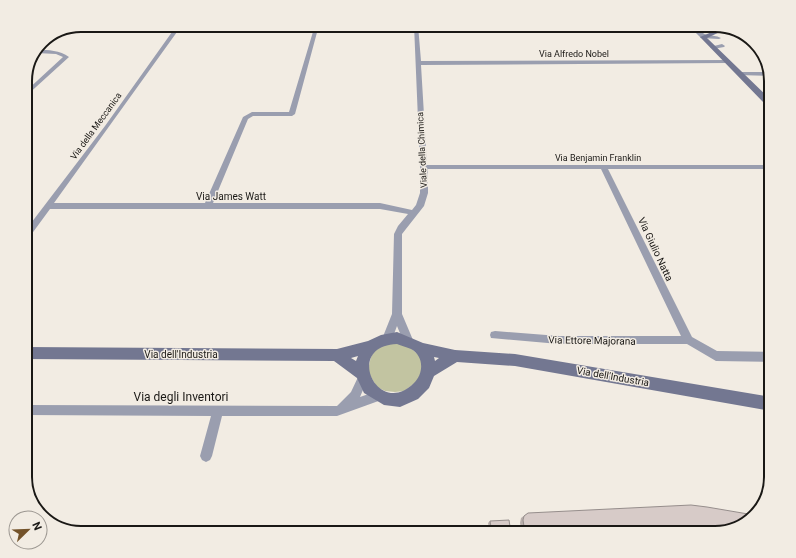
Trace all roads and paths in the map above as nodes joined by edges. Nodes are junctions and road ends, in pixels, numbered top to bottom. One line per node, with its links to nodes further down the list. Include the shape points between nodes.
1 (173, 32): 21 (street, Via della Meccanica)
2 (315, 32): 22 (street, via 292,114 252,114 245,118)
3 (417, 32): 13 (street, Viale della Chimica)
4 (698, 32): 7 (street)
5 (715, 32): 7 (street)
6 (721, 32): 8 (street)
7 (703, 37): 8 (street); 10 (street)
8 (719, 38): 9 (street)
9 (722, 46): 10 (street); 12 (street)
10 (713, 47): 12 (street)
11 (42, 52): 16 (street, via 54,52 66,57)
12 (728, 61): 13 (street, Via Alfredo Nobel); 14 (street)
13 (419, 63): 18 (street, Viale della Chimica)
14 (740, 74): 15 (street); 17 (street)
15 (764, 74)
16 (32, 89)
17 (764, 98)
18 (424, 167): 20 (street, Via Benjamin Franklin); 23 (street, Viale della Chimica, via 422,200)
19 (764, 167): 20 (street, Via Benjamin Franklin)
20 (604, 168): 29 (street, Via Giulio Natta)
21 (48, 206): 22 (street, Via James Watt); 24 (street, Via della Meccanica)
22 (208, 206): 23 (street, Via James Watt, via 380,206)
23 (414, 213): 25 (street, Viale della Chimica, via 401,228 397,241)
24 (32, 228)
25 (397, 314): 27 (street, Viale della Chimica); 28 (street, Viale della Chimica)
26 (496, 335): 29 (street, Via Ettore Majorana, via 559,340)
27 (387, 339): 28 (street); 30 (street)
28 (408, 340): 31 (street)
29 (688, 340): 35 (street, via 716,356)
30 (372, 346): 33 (street, Via dell'Industria); 37 (street, via 363,358)
31 (421, 348): 34 (street, Via dell'Industria); 36 (street, via 429,363)
32 (32, 353): 33 (street, Via dell'Industria)
33 (337, 355): 37 (street)
34 (455, 356): 36 (street); 39 (street, Via dell'Industria, via 516,360)
35 (764, 357)
36 (429, 371): 38 (street, via 420,390 411,396 395,399)
37 (363, 376): 38 (street, via 372,391); 42 (street, via 355,396)
38 (380, 395): 42 (street, Via degli Inventori)
39 (764, 403)
40 (32, 410): 41 (street, Via degli Inventori)
41 (218, 410): 42 (street, Via degli Inventori); 43 (street)
42 (337, 411)
43 (206, 456)

